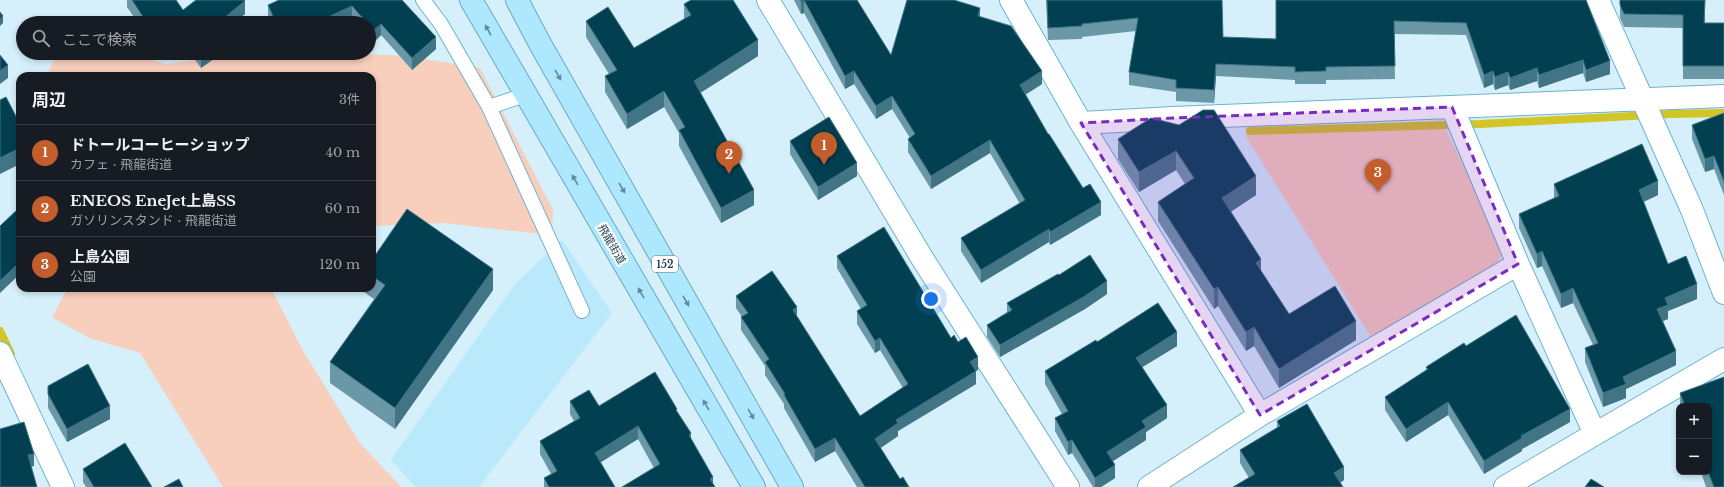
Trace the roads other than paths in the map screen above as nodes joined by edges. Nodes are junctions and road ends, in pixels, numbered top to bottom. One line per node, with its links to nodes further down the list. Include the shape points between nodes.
1 (423, 0): 9 (lane, via 441,24)
2 (471, 0): 7 (highway, 飛龍街道, one-way to 2)
3 (517, 0): 22 (highway, 152, one-way to 22, via 538,42)
4 (768, 0): 23 (street, via 922,258)
5 (1011, 0): 12 (street)
6 (1598, 0): 10 (street)
7 (526, 95): 9 (lane); 21 (highway, 飛龍街道, one-way to 7)
8 (1724, 96): 10 (street)
9 (489, 107): 15 (lane)
10 (1648, 111): 11 (street, via 1559,102); 14 (street, via 1692,210)
11 (1458, 120): 12 (street, via 1173,118); 13 (street)
12 (1081, 123): 18 (street)
13 (1518, 264): 18 (street); 19 (street)
14 (1724, 292)
15 (582, 311)
16 (0, 353): 20 (street)
17 (1724, 359): 19 (street)
18 (1260, 415): 24 (street)
19 (1595, 434): 25 (street)
20 (63, 487)
21 (754, 487)
22 (792, 487)
23 (1068, 487)
24 (1150, 487)
25 (1505, 487)

